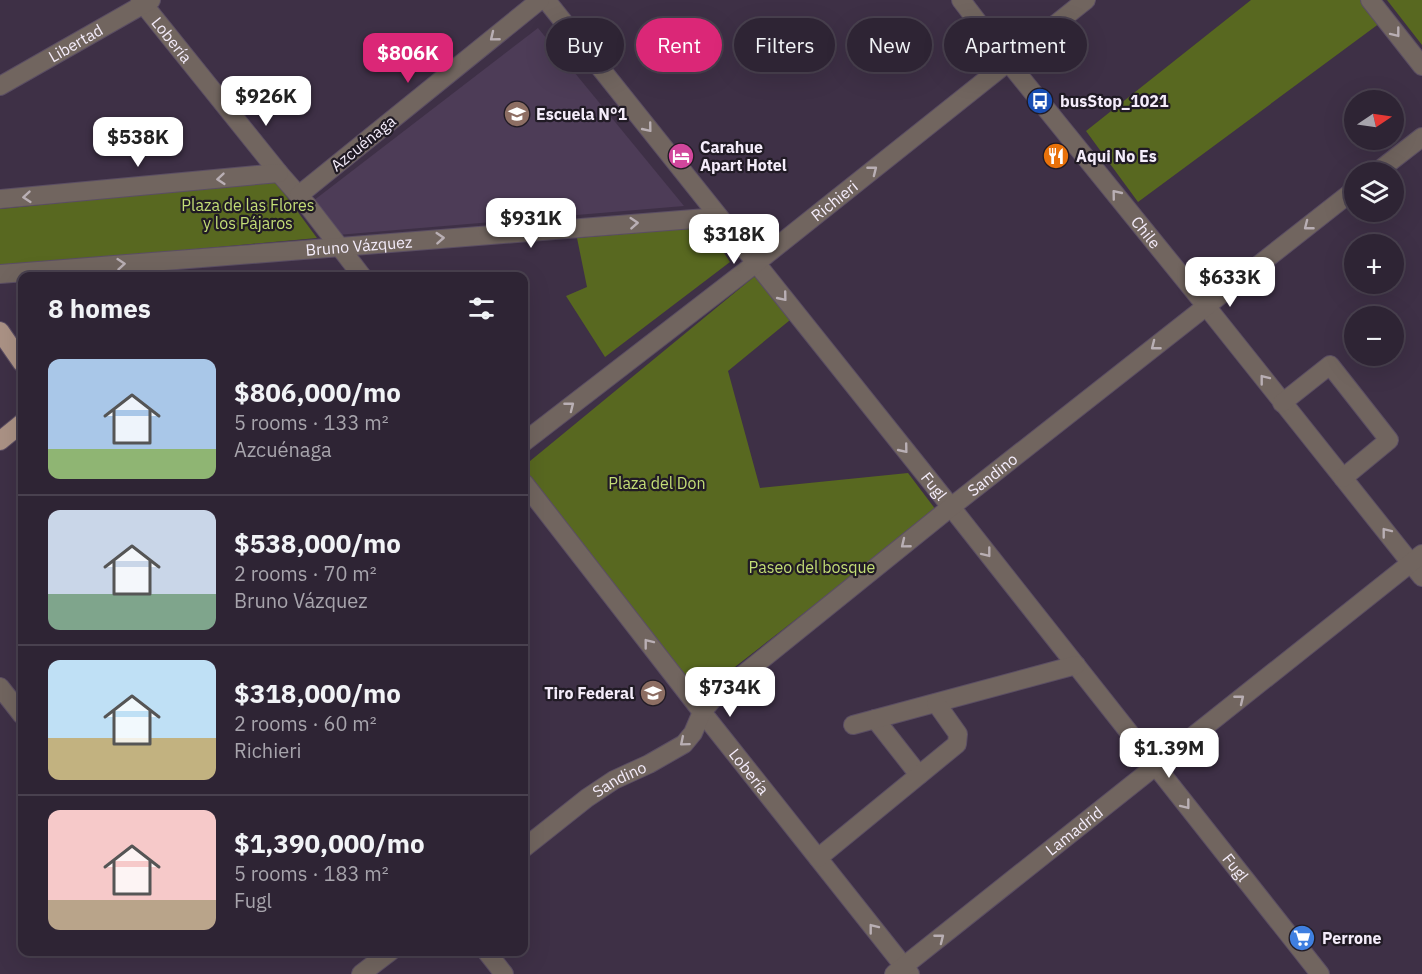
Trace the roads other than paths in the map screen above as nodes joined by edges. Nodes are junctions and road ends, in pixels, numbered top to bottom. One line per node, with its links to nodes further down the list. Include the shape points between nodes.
1 (540, 0): 16 (street, Azcuénaga, one-way to 16)
2 (546, 0): 19 (street, Fugl, one-way to 19)
3 (961, 0): 7 (street, Chile)
4 (1086, 0): 8 (street, Richieri)
5 (1370, 0): 9 (street, one-way to 9)
6 (145, 2): 12 (street, Libertad); 15 (street, Lobería)
7 (975, 18)
8 (1064, 18)
9 (1422, 66)
10 (998, 72): 21 (street, Richieri, one-way to 10)
11 (1016, 72): 26 (street, Chile, one-way to 11)
12 (0, 86)
13 (1422, 137): 14 (street)
14 (1390, 162)
15 (279, 173): 16 (street, Lobería); 18 (street, one-way to 18)
16 (299, 195): 20 (street, Lobería)
17 (1344, 198): 26 (street, Sandino, one-way to 26)
18 (0, 199)
19 (719, 217): 20 (street, Bruno Vázquez, one-way to 19); 21 (street, Fugl)
20 (340, 246): 22 (street, Bruno Vázquez, one-way to 20); 23 (street, Lobería)
21 (756, 263): 31 (street, Richieri, one-way to 21); 35 (street, Fugl, one-way to 35)
22 (24, 272)
23 (359, 272)
24 (18, 273): 25 (street, Bruno Vázquez, one-way to 24)
25 (0, 274)
26 (1206, 306): 29 (street, Chile, one-way to 26); 35 (street, Sandino, one-way to 35)
27 (0, 331): 28 (main road)
28 (18, 357)
29 (1282, 403): 33 (street, Chile); 33 (street, via 1330,365 1389,440)
30 (18, 426): 32 (main road)
31 (528, 439)
32 (0, 441)
33 (1343, 478): 36 (street, Chile, one-way to 33)
34 (528, 488): 41 (street, Lobería, one-way to 34)
35 (951, 507): 37 (street, Fugl, one-way to 37); 41 (street, Sandino, one-way to 41, via 713,699)
36 (1418, 565): 44 (street, Lamadrid, one-way to 36)
37 (1076, 665): 39 (street); 44 (street, Fugl)
38 (0, 687): 40 (street)
39 (936, 703): 42 (street); 45 (street, via 958,734 957,744)
40 (18, 710)
41 (702, 712): 46 (street, Sandino, one-way to 46, via 684,744 614,780); 47 (street, Lobería)
42 (875, 719): 43 (street); 45 (street)
43 (853, 725)
44 (1156, 766): 50 (street, Lamadrid, one-way to 44); 53 (street, Fugl, one-way to 53)
45 (919, 775): 47 (street)
46 (528, 845)
47 (818, 858): 50 (street, Lobería, one-way to 47)
48 (384, 956): 51 (street)
49 (490, 956): 52 (street)
50 (902, 971)
51 (361, 974)
52 (504, 974)
53 (1320, 974)

